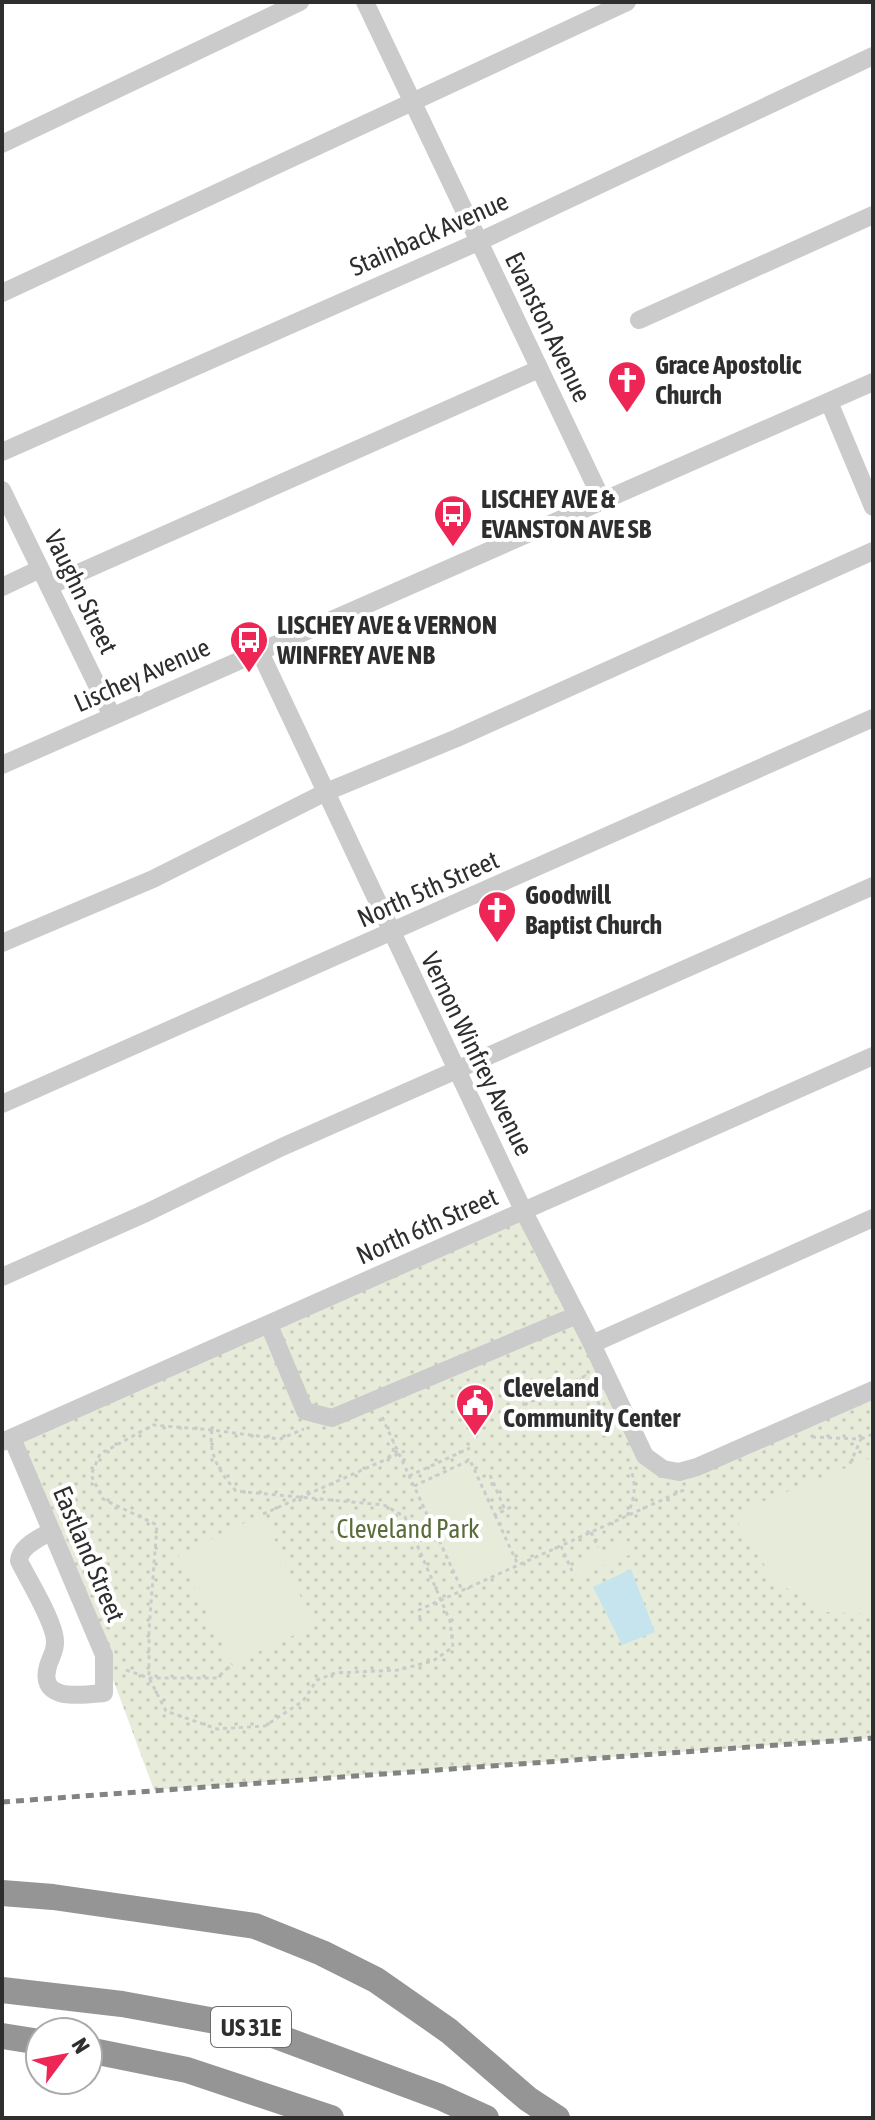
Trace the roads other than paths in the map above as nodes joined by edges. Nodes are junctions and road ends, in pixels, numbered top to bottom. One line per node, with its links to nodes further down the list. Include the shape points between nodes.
1 (300, 2): 6 (street)
2 (365, 2): 5 (street, Evanston Avenue)
3 (627, 2): 5 (street)
4 (873, 56): 8 (street, Stainback Avenue)
5 (411, 102): 8 (street, Evanston Avenue); 9 (street)
6 (2, 144)
7 (873, 215): 10 (street)
8 (478, 242): 11 (street, Evanston Avenue); 14 (street, Stainback Avenue)
9 (2, 293)
10 (639, 320)
11 (539, 369): 16 (street, Evanston Avenue); 20 (street)
12 (873, 382): 13 (street, Lischey Avenue)
13 (829, 402): 16 (street, Lischey Avenue); 17 (street)
14 (2, 452)
15 (2, 490): 19 (street, Vaughn Street)
16 (603, 502): 22 (street, Lischey Avenue)
17 (873, 507)
18 (873, 551): 26 (street)
19 (40, 569): 20 (street, Vaughn Street); 21 (street)
20 (49, 586): 23 (street, Vaughn Street)
21 (2, 587)
22 (260, 652): 23 (street, Lischey Avenue); 26 (street, Vernon Winfrey Avenue)
23 (112, 716): 25 (street, Lischey Avenue)
24 (873, 718): 28 (street, North 5th Street)
25 (2, 765)
26 (326, 792): 28 (street, Vernon Winfrey Avenue); 29 (street, via 153,879)
27 (873, 886): 31 (street)
28 (391, 934): 31 (street, Vernon Winfrey Avenue); 32 (street, North 5th Street)
29 (2, 943)
30 (873, 1056): 33 (street, North 6th Street)
31 (457, 1072): 33 (street, Vernon Winfrey Avenue); 35 (street)
32 (2, 1104)
33 (524, 1212): 36 (street, Vernon Winfrey Avenue); 37 (street, North 6th Street)
34 (873, 1218): 38 (street)
35 (2, 1277)
36 (577, 1315): 37 (street, via 332,1418 305,1411); 38 (street, Vernon Winfrey Avenue)
37 (269, 1325): 40 (street, North 6th Street)
38 (592, 1344): 39 (street, Vernon Winfrey Avenue, via 645,1456 663,1469 679,1472)
39 (873, 1390)
40 (7, 1440): 41 (street, Eastland Street)
41 (51, 1531): 41 (street, Eastland Street, via 104,1655 104,1693 63,1696 53,1691 48,1679 54,1634 19,1561 25,1548)
42 (2, 1893): 49 (highway, via 255,1926 376,1980)
43 (2, 1990): 48 (highway, US 31E, via 122,2004 254,2028)
44 (2, 2036): 45 (highway)
45 (24, 2039)
46 (104, 2053): 47 (highway, US 31E, via 187,2070)
47 (331, 2118)
48 (486, 2118)
49 (557, 2118)

